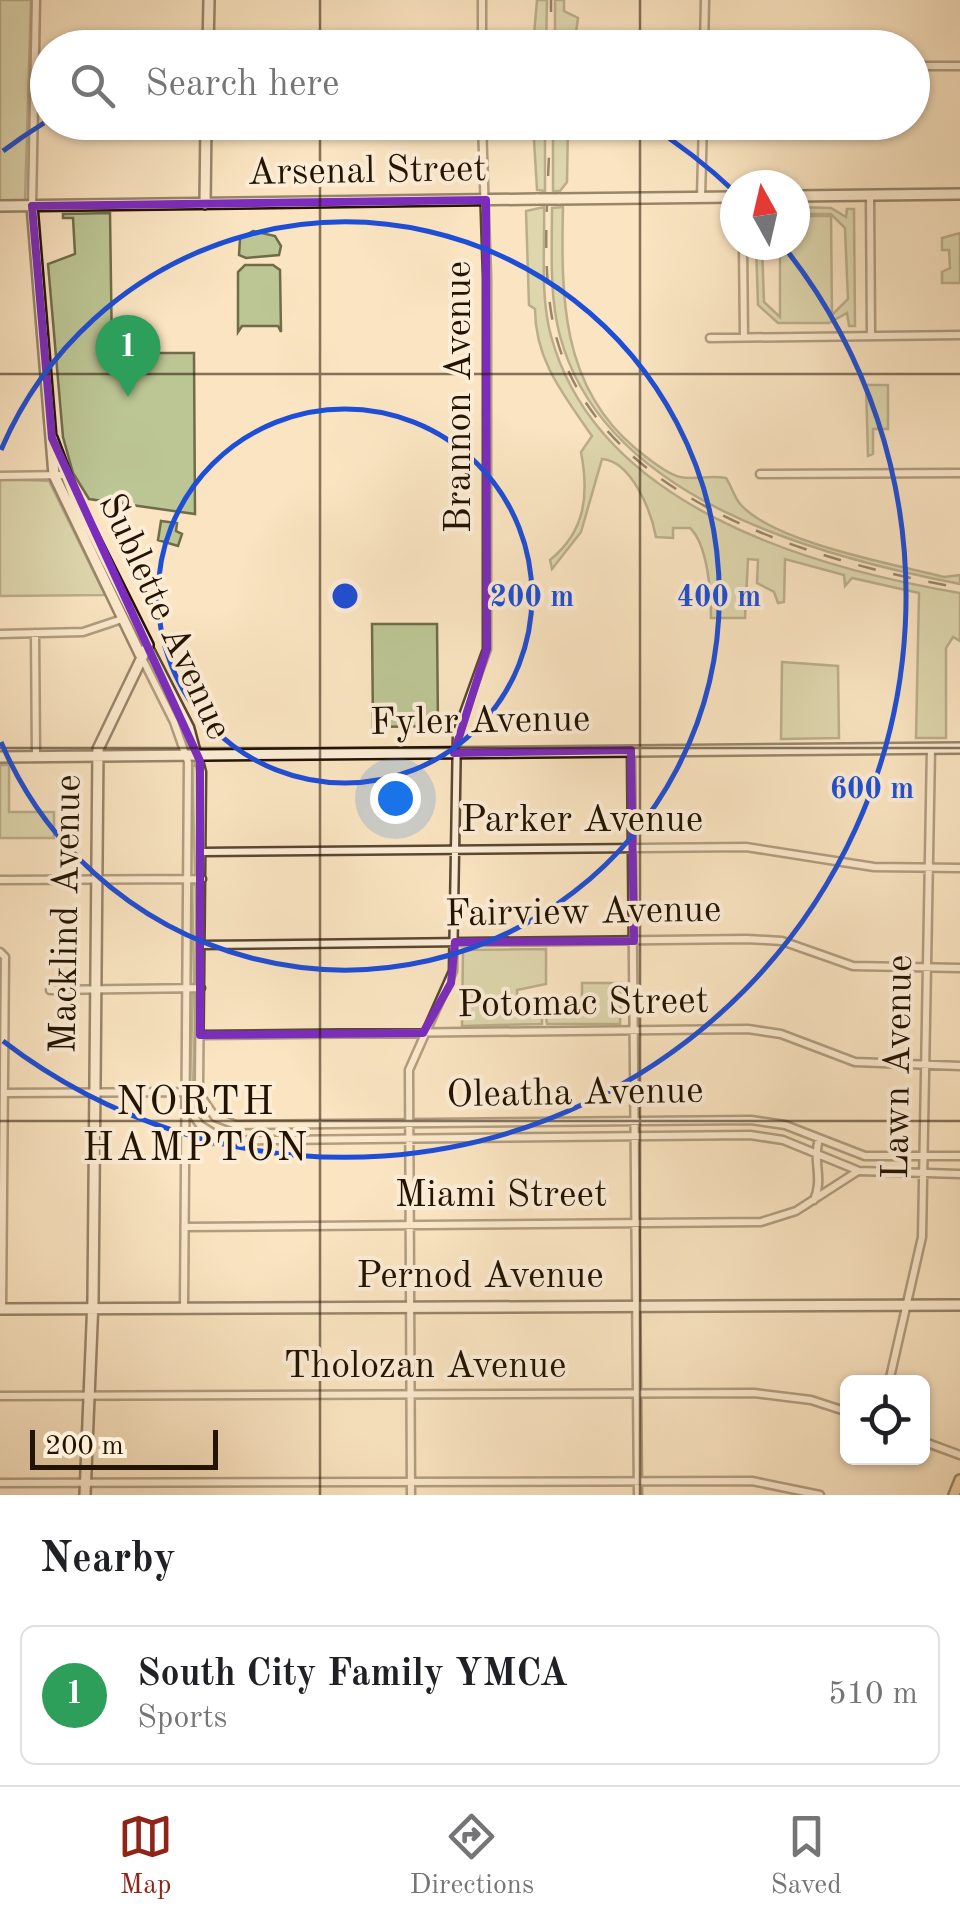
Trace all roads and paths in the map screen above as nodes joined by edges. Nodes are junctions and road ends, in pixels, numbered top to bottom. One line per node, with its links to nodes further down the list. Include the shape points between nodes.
1 (36, 0): 5 (street, Sublette Avenue)
2 (208, 0): 6 (street)
3 (482, 0): 7 (street)
4 (705, 0): 8 (street)
5 (35, 30)
6 (208, 30)
7 (482, 30)
8 (704, 30)
9 (930, 66): 10 (street)
10 (960, 66)
11 (33, 140): 23 (street, Sublette Avenue)
12 (206, 140): 21 (street)
13 (483, 140): 20 (street, Brannon Avenue)
14 (703, 140): 18 (street)
15 (960, 194): 16 (street)
16 (870, 195): 17 (street); 26 (street)
17 (810, 196)
18 (701, 197): 19 (street, Arsenal Street); 20 (street, Arsenal Street, bridge)
19 (720, 197)
20 (486, 200): 21 (street, Arsenal Street); 41 (street, Brannon Avenue, via 486,649 461,717)
21 (205, 204): 23 (street, Arsenal Street)
22 (0, 206): 23 (street, Arsenal Street)
23 (32, 206): 31 (street, Sublette Avenue)
24 (744, 260): 27 (street)
25 (960, 335): 26 (street)
26 (872, 336): 27 (street)
27 (744, 337): 28 (street)
28 (710, 338)
29 (960, 473): 30 (street)
30 (760, 474)
31 (59, 475): 32 (street); 33 (street, Sublette Avenue); 36 (street, Sublette Avenue)
32 (0, 476)
33 (122, 619): 34 (street, via 83,632); 37 (street, Sublette Avenue)
34 (35, 633): 35 (street); 46 (street)
35 (0, 634)
36 (148, 645): 37 (street, Macklind Avenue); 43 (street, Sublette Avenue)
37 (140, 654): 42 (street, Sublette Avenue); 44 (street, Macklind Avenue)
38 (932, 748): 39 (street, Fyler Avenue); 40 (street, Fyler Avenue); 50 (street, Lawn Avenue)
39 (960, 748)
40 (631, 750): 41 (street, Fyler Avenue); 47 (street)
41 (456, 753): 43 (street, Fyler Avenue); 48 (street, Brannon Avenue)
42 (187, 755): 43 (street, Fyler Avenue); 44 (street, Fyler Avenue); 52 (street, Sublette Avenue)
43 (199, 755): 49 (street, Sublette Avenue)
44 (98, 756): 46 (street, Fyler Avenue); 53 (street, Macklind Avenue)
45 (0, 757): 46 (street, Fyler Avenue)
46 (36, 757)
47 (632, 848): 48 (street, Parker Avenue); 50 (street, Parker Avenue, via 778,850 852,864); 56 (street)
48 (456, 850): 49 (street, Parker Avenue); 57 (street, Brannon Avenue)
49 (202, 852): 54 (street, Sublette Avenue)
50 (929, 868): 51 (street, Parker Avenue); 60 (street, Lawn Avenue)
51 (960, 868)
52 (188, 878): 53 (street); 54 (street); 62 (street, Sublette Avenue)
53 (98, 879): 55 (street); 64 (street, Macklind Avenue)
54 (202, 879): 58 (street, Sublette Avenue)
55 (0, 880)
56 (634, 941): 57 (street, Fairview Avenue); 60 (street, Fairview Avenue, via 782,941 853,966); 66 (street)
57 (455, 942): 58 (street, Fairview Avenue); 67 (street, Brannon Avenue, via 451,983)
58 (201, 946): 63 (street, Sublette Avenue)
59 (2, 953): 68 (street)
60 (928, 967): 61 (street, Fairview Avenue); 70 (street, Lawn Avenue)
61 (960, 968)
62 (187, 988): 63 (street); 64 (street); 75 (street, Sublette Avenue)
63 (201, 988): 69 (street, Sublette Avenue)
64 (96, 989): 65 (street); 74 (street, Macklind Avenue)
65 (50, 990)
66 (634, 1031): 67 (street, Potomac Street); 70 (street, Potomac Street, via 750,1029 854,1062); 78 (street)
67 (423, 1033): 69 (street, Potomac Street); 80 (street, Brannon Avenue, via 409,1070)
68 (3, 1036): 73 (street)
69 (200, 1036): 72 (street, Sublette Avenue)
70 (926, 1065): 71 (street, Potomac Street); 87 (street, Lawn Avenue)
71 (960, 1066)
72 (198, 1092): 75 (street); 76 (street, Sublette Avenue); 80 (street, Oleatha Avenue, via 216,1116 236,1125)
73 (5, 1093): 74 (street); 79 (street)
74 (95, 1094): 75 (street); 103 (street, Macklind Avenue)
75 (186, 1097): 76 (street); 77 (street, Sublette Avenue)
76 (190, 1111): 77 (street, Sublette Avenue); 84 (street, via 217,1136)
77 (186, 1122): 83 (street, Sublette Avenue)
78 (636, 1122): 80 (street, Oleatha Avenue); 81 (street); 82 (street, Oleatha Avenue, via 770,1121)
79 (2, 1123): 93 (street)
80 (409, 1124): 85 (street, Brannon Avenue)
81 (636, 1138): 85 (street, Oleatha Avenue); 86 (street, Oleatha Avenue, via 750,1135 783,1140); 94 (street)
82 (819, 1139): 86 (street); 87 (street, Oleatha Avenue, via 865,1156)
83 (186, 1141): 84 (street, Oleatha Avenue); 96 (street, Sublette Avenue)
84 (235, 1141): 85 (street, Oleatha Avenue)
85 (409, 1141): 95 (street, Brannon Avenue)
86 (814, 1156): 89 (street, Oleatha Avenue); 92 (street, via 820,1172)
87 (924, 1156): 88 (street, Oleatha Avenue); 90 (street, Lawn Avenue)
88 (960, 1156)
89 (859, 1171): 90 (street, Oleatha Avenue); 92 (street, Miami Street)
90 (924, 1174): 91 (street, Oleatha Avenue); 97 (street, Lawn Avenue)
91 (960, 1174)
92 (813, 1201): 94 (street, Miami Street, via 761,1222)
93 (2, 1215): 102 (street)
94 (636, 1223): 95 (street, Miami Street); 101 (street)
95 (409, 1224): 96 (street, Miami Street); 98 (street, Brannon Avenue)
96 (186, 1227): 100 (street, Sublette Avenue)
97 (910, 1304): 99 (street, Pernod Avenue); 101 (street, Pernod Avenue); 104 (street, Lawn Avenue)
98 (410, 1306): 100 (street, Pernod Avenue); 101 (street, Pernod Avenue); 106 (street, Brannon Avenue)
99 (960, 1306)
100 (184, 1307): 103 (street, Pernod Avenue)
101 (637, 1307): 105 (street)
102 (1, 1308): 103 (street, Pernod Avenue)
103 (92, 1308): 108 (street, Macklind Avenue)
104 (891, 1375)
105 (638, 1392): 106 (street, Tholozan Avenue); 109 (street, Tholozan Avenue, via 754,1393); 114 (street)
106 (410, 1395): 108 (street, Tholozan Avenue); 113 (street, Brannon Avenue)
107 (0, 1396): 108 (street, Tholozan Avenue)
108 (89, 1396): 115 (street, Macklind Avenue)
109 (840, 1409)
110 (930, 1444): 111 (street)
111 (960, 1455)
112 (960, 1480): 121 (main road)
113 (410, 1481): 114 (street); 115 (street); 118 (street, Brannon Avenue)
114 (638, 1481): 119 (street); 120 (street, via 760,1481)
115 (86, 1482): 116 (street); 117 (street, Macklind Avenue)
116 (0, 1483)
117 (85, 1495)
118 (411, 1495)
119 (638, 1495)
120 (820, 1495)
121 (954, 1495)

